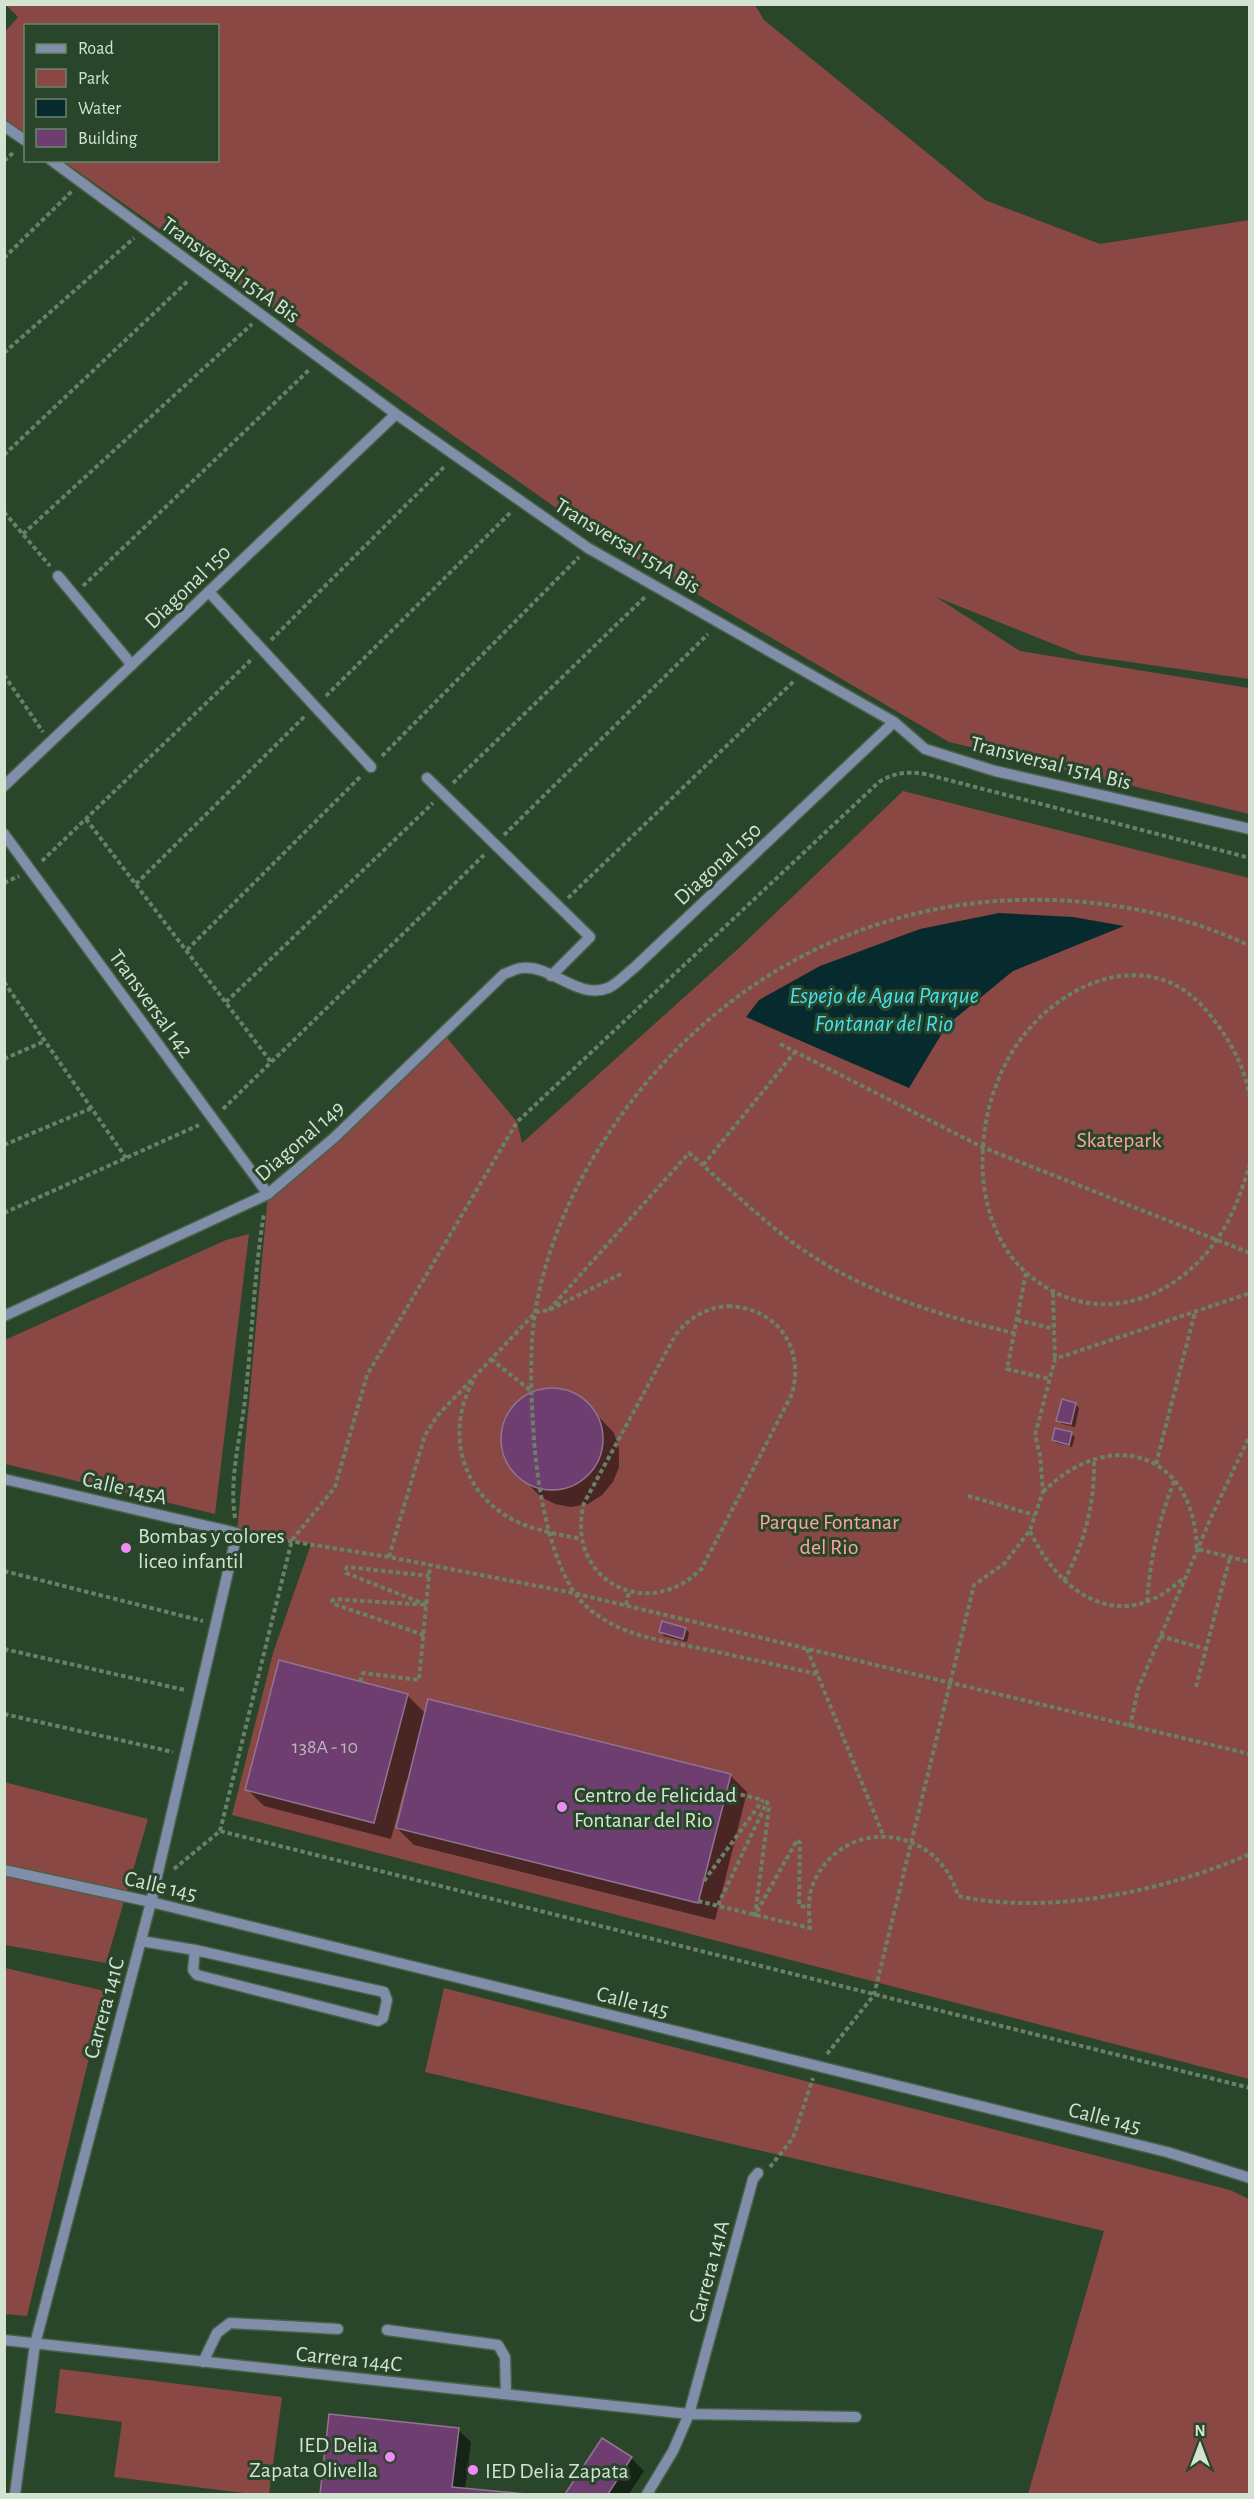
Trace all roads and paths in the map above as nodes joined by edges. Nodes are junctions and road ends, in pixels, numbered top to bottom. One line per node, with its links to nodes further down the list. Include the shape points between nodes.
1 (4, 126): 2 (street)
2 (24, 140)
3 (54, 162): 4 (street, Transversal 151A Bis)
4 (81, 182): 5 (street, Transversal 151A Bis); 6 (path)
5 (145, 229): 7 (street, Transversal 151A Bis); 9 (path)
6 (4, 258)
7 (199, 270): 8 (street, Transversal 151A Bis); 12 (path)
8 (261, 315): 10 (street, Transversal 151A Bis); 16 (path)
9 (4, 353)
10 (320, 359): 11 (street, Transversal 151A Bis); 20 (path)
11 (396, 414): 13 (street, Transversal 151A Bis); 19 (street, Diagonal 150)
12 (4, 455)
13 (455, 456): 14 (street, Transversal 151A Bis); 22 (path)
14 (521, 502): 17 (street, Transversal 151A Bis); 26 (path)
15 (4, 512): 16 (path)
16 (23, 534): 18 (path)
17 (588, 548): 21 (street, Transversal 151A Bis); 29 (path)
18 (58, 576): 20 (street)
19 (209, 591): 22 (street); 23 (street, Diagonal 150)
20 (74, 595): 23 (street)
21 (719, 622): 24 (street, Transversal 151A Bis); 35 (path)
22 (262, 649): 26 (street); 32 (path)
23 (132, 664): 28 (street, Diagonal 150)
24 (805, 671): 27 (street, Transversal 151A Bis); 39 (path)
25 (4, 675): 28 (path)
26 (315, 706): 29 (street); 38 (path)
27 (894, 722): 33 (street, Transversal 151A Bis, via 925,749 995,771); 42 (street, Diagonal 150, via 610,987 579,988)
28 (51, 743): 31 (street, Diagonal 150)
29 (370, 767): 41 (path)
30 (427, 778): 35 (street)
31 (4, 786)
32 (86, 819): 37 (path); 38 (path)
33 (1250, 829)
34 (4, 834): 37 (street, Transversal 142)
35 (495, 844): 39 (street); 48 (path)
36 (1250, 858): 89 (path, via 925,774 901,772 888,776 517,1122 367,1375 335,1488)
37 (32, 871): 51 (street, Transversal 142)
38 (136, 884): 41 (path)
39 (559, 906): 42 (street, via 590,937)
40 (1250, 946): 67 (path, via 1206,928 1142,910 1036,899 922,911 839,938 800,956 760,980 694,1032 625,1109 597,1150 567,1211)
41 (187, 950): 48 (path)
42 (551, 976): 57 (street, Diagonal 149, via 522,968 504,974 335,1137)
43 (4, 982): 44 (path)
44 (45, 1041): 47 (path); 50 (path)
45 (780, 1044): 46 (path)
46 (795, 1052): 53 (path); 56 (path)
47 (4, 1059)
48 (271, 1062): 51 (path)
49 (1250, 1098): 53 (path, via 1232,1046 1198,1001 1163,980 1141,974 1117,975 1066,997 1020,1041 992,1098)
50 (92, 1108): 52 (path); 54 (path)
51 (212, 1119): 54 (path); 57 (street, Transversal 142)
52 (4, 1145)
53 (982, 1147): 59 (path); 62 (path, via 987,1206 996,1233)
54 (126, 1158): 58 (path)
55 (1250, 1163): 59 (path)
56 (703, 1165): 65 (path, via 689,1153); 71 (path, via 784,1236 847,1275 919,1307)
57 (267, 1194): 68 (street, Diagonal 149); 86 (path, via 235,1455 233,1502)
58 (4, 1213)
59 (1217, 1240): 60 (path); 63 (path, via 1181,1277 1144,1298 1106,1305 1085,1304)
60 (1250, 1253)
61 (623, 1273): 65 (path)
62 (1026, 1273): 63 (path); 69 (path)
63 (1053, 1293): 70 (path)
64 (1250, 1293): 66 (path)
65 (549, 1310): 67 (path)
66 (1195, 1311): 73 (path); 79 (path)
67 (536, 1312): 72 (path); 76 (path)
68 (4, 1316)
69 (1017, 1320): 70 (path); 71 (path)
70 (1054, 1329): 73 (path)
71 (1014, 1333): 75 (path, via 1007,1370)
72 (491, 1359): 74 (path); 76 (path)
73 (1055, 1359): 75 (path)
74 (476, 1375): 87 (path, via 460,1414 461,1456 469,1476 495,1509); 91 (path, via 425,1435)
75 (1050, 1379): 82 (path, via 1035,1435)
76 (531, 1391): 87 (path, via 534,1449)
77 (1250, 1435): 90 (path)
78 (1094, 1459): 79 (path, via 1129,1457); 82 (path, via 1060,1475); 98 (path, via 1090,1514 1080,1549)
79 (1156, 1465): 81 (path)
80 (4, 1479): 86 (street, Calle 145A)
81 (1175, 1479): 90 (path, via 1192,1510); 101 (path, via 1153,1548)
82 (1043, 1492): 84 (path)
83 (968, 1496): 84 (path)
84 (1035, 1515): 85 (path)
85 (1030, 1530): 98 (path, via 1045,1559); 112 (path, via 1005,1563 974,1585)
86 (237, 1533): 89 (path); 104 (street, Carrera 141C)
87 (550, 1533): 88 (path); 100 (path)
88 (581, 1539): 99 (path, via 598,1572); 99 (path, via 584,1503 675,1334 706,1310 728,1306 753,1310 771,1320 792,1348 795,1383 708,1558 680,1586 656,1594)
89 (292, 1540): 91 (path); 121 (path)
90 (1197, 1549): 92 (path); 97 (path)
91 (389, 1557): 94 (path)
92 (1230, 1557): 93 (path); 108 (path)
93 (1250, 1562)
94 (430, 1565): 96 (path); 100 (path)
95 (4, 1571): 104 (path)
96 (429, 1576): 102 (path); 102 (path, via 349,1567 345,1571)
97 (1185, 1576): 101 (path); 106 (path)
98 (1064, 1581): 101 (path, via 1094,1600 1125,1606)
99 (629, 1592): 103 (path)
100 (573, 1593): 103 (path); 110 (path, via 601,1618 634,1634)
101 (1147, 1602)
102 (427, 1605): 105 (path); 105 (path, via 332,1601)
103 (626, 1605): 107 (path)
104 (216, 1624): 114 (street, Carrera 141C)
105 (424, 1635): 111 (path, via 419,1680 363,1673)
106 (1160, 1636): 108 (path); 116 (path, via 1138,1689)
107 (806, 1648): 110 (path); 112 (path)
108 (1206, 1648): 113 (path)
109 (4, 1649): 114 (path)
110 (817, 1674): 122 (path)
111 (360, 1682)
112 (952, 1683): 116 (path); 123 (path)
113 (1197, 1688)
114 (200, 1693): 118 (street, Carrera 141C)
115 (4, 1714): 118 (path)
116 (1130, 1727): 117 (path)
117 (1250, 1754)
118 (185, 1755): 127 (street, Carrera 141C)
119 (726, 1791): 120 (path)
120 (765, 1801): 126 (path); 130 (path); 132 (path, via 769,1808)
121 (220, 1831): 127 (path); 135 (path)
122 (884, 1837): 123 (path); 131 (path, via 871,1837 847,1846 827,1862 813,1883)
123 (912, 1842): 124 (path, via 940,1860 954,1881 958,1896 1008,1902 1053,1902 1141,1891 1186,1879); 135 (path)
124 (1250, 1854)
125 (4, 1870): 129 (street, Calle 145)
126 (704, 1881)
127 (154, 1885): 129 (street, Carrera 141C)
128 (698, 1901): 130 (path)
129 (151, 1902): 133 (street, Carrera 141C); 136 (street, Calle 145)
130 (718, 1905): 132 (path)
131 (808, 1908): 132 (path, via 810,1928); 132 (path, via 799,1905 797,1840)
132 (755, 1915)
133 (141, 1941): 134 (street); 143 (street, Carrera 141C)
134 (195, 1950): 134 (street, via 384,1992 387,2000 383,2018 378,2021 197,1975 193,1970)
135 (874, 1995): 136 (path); 137 (path)
136 (817, 2067): 138 (path, via 793,2138 769,2169); 139 (street, Calle 145, via 1167,2152)
137 (1250, 2088)
138 (758, 2173): 146 (street, Carrera 141A, via 753,2179)
139 (1250, 2178)
140 (338, 2329): 144 (street, via 230,2323 217,2333)
141 (387, 2330): 145 (street, via 498,2345 505,2356)
142 (4, 2340): 143 (street, Carrera 144C)
143 (35, 2344): 144 (street, Carrera 144C); 148 (street, Carrera 141C)
144 (203, 2362): 145 (street, Carrera 144C)
145 (506, 2394): 146 (street, Carrera 144C)
146 (689, 2414): 147 (street, Carrera 144C); 149 (street, Carrera 141A, via 673,2451)
147 (856, 2416)
148 (15, 2494)
149 (647, 2494)

